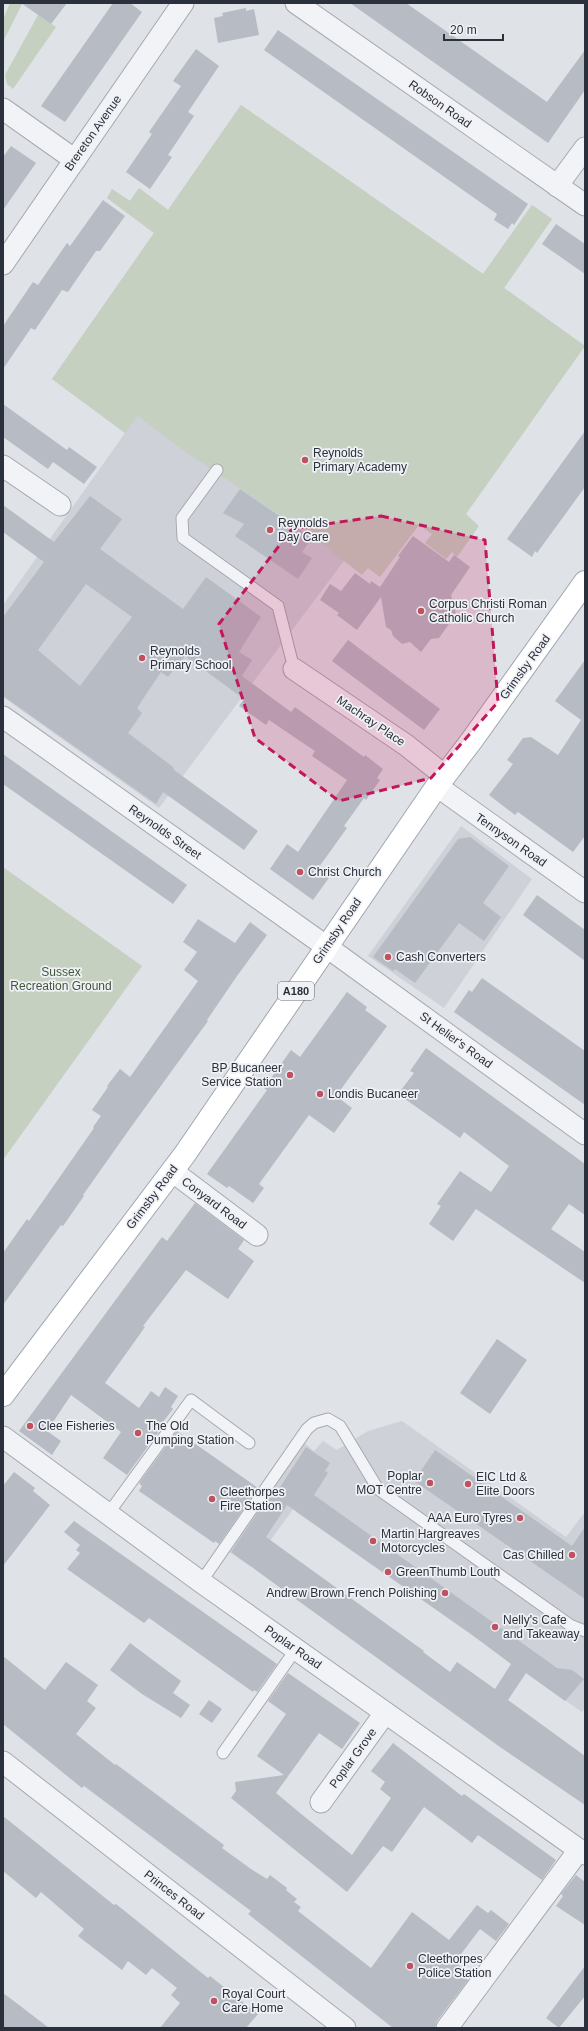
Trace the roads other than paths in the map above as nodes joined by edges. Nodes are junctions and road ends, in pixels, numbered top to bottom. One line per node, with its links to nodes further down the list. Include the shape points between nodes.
1 (183, 3): 5 (street, Brereton Avenue)
2 (296, 3): 6 (street, Robson Road)
3 (3, 109): 5 (street)
4 (585, 148): 6 (street)
5 (75, 160): 8 (street, Brereton Avenue)
6 (558, 186): 7 (street, Robson Road)
7 (585, 205)
8 (3, 264)
9 (3, 466): 11 (street)
10 (217, 470): 13 (lane, via 182,518 183,538 278,606)
11 (60, 506)
12 (585, 582): 15 (main road, Grimsby Road / A180)
13 (294, 669): 15 (street, Machray Place, via 406,745)
14 (3, 717): 17 (street, Reynolds Street)
15 (441, 781): 16 (street, Tennyson Road); 17 (main road, Grimsby Road / A180)
16 (585, 892)
17 (327, 947): 18 (street, St Helier's Road); 19 (main road, Grimsby Road / A180)
18 (585, 1134)
19 (172, 1171): 20 (street, Conyard Road); 21 (main road, Grimsby Road / A180)
20 (257, 1235)
21 (3, 1395)
22 (3, 1437): 24 (street, Poplar Road)
23 (249, 1443): 24 (lane, via 191,1400)
24 (108, 1514): 25 (street, Poplar Road)
25 (201, 1582): 26 (lane, via 308,1429 314,1423 328,1419 340,1426 378,1489 570,1626); 27 (street, Poplar Road)
26 (585, 1632)
27 (296, 1649): 28 (street, Poplar Road); 29 (lane)
28 (385, 1713): 31 (street, Poplar Grove); 32 (street, Poplar Road)
29 (223, 1753)
30 (3, 1762): 33 (street, Princes Road)
31 (321, 1802)
32 (582, 1852): 34 (street)
33 (346, 2028)
34 (447, 2028)

